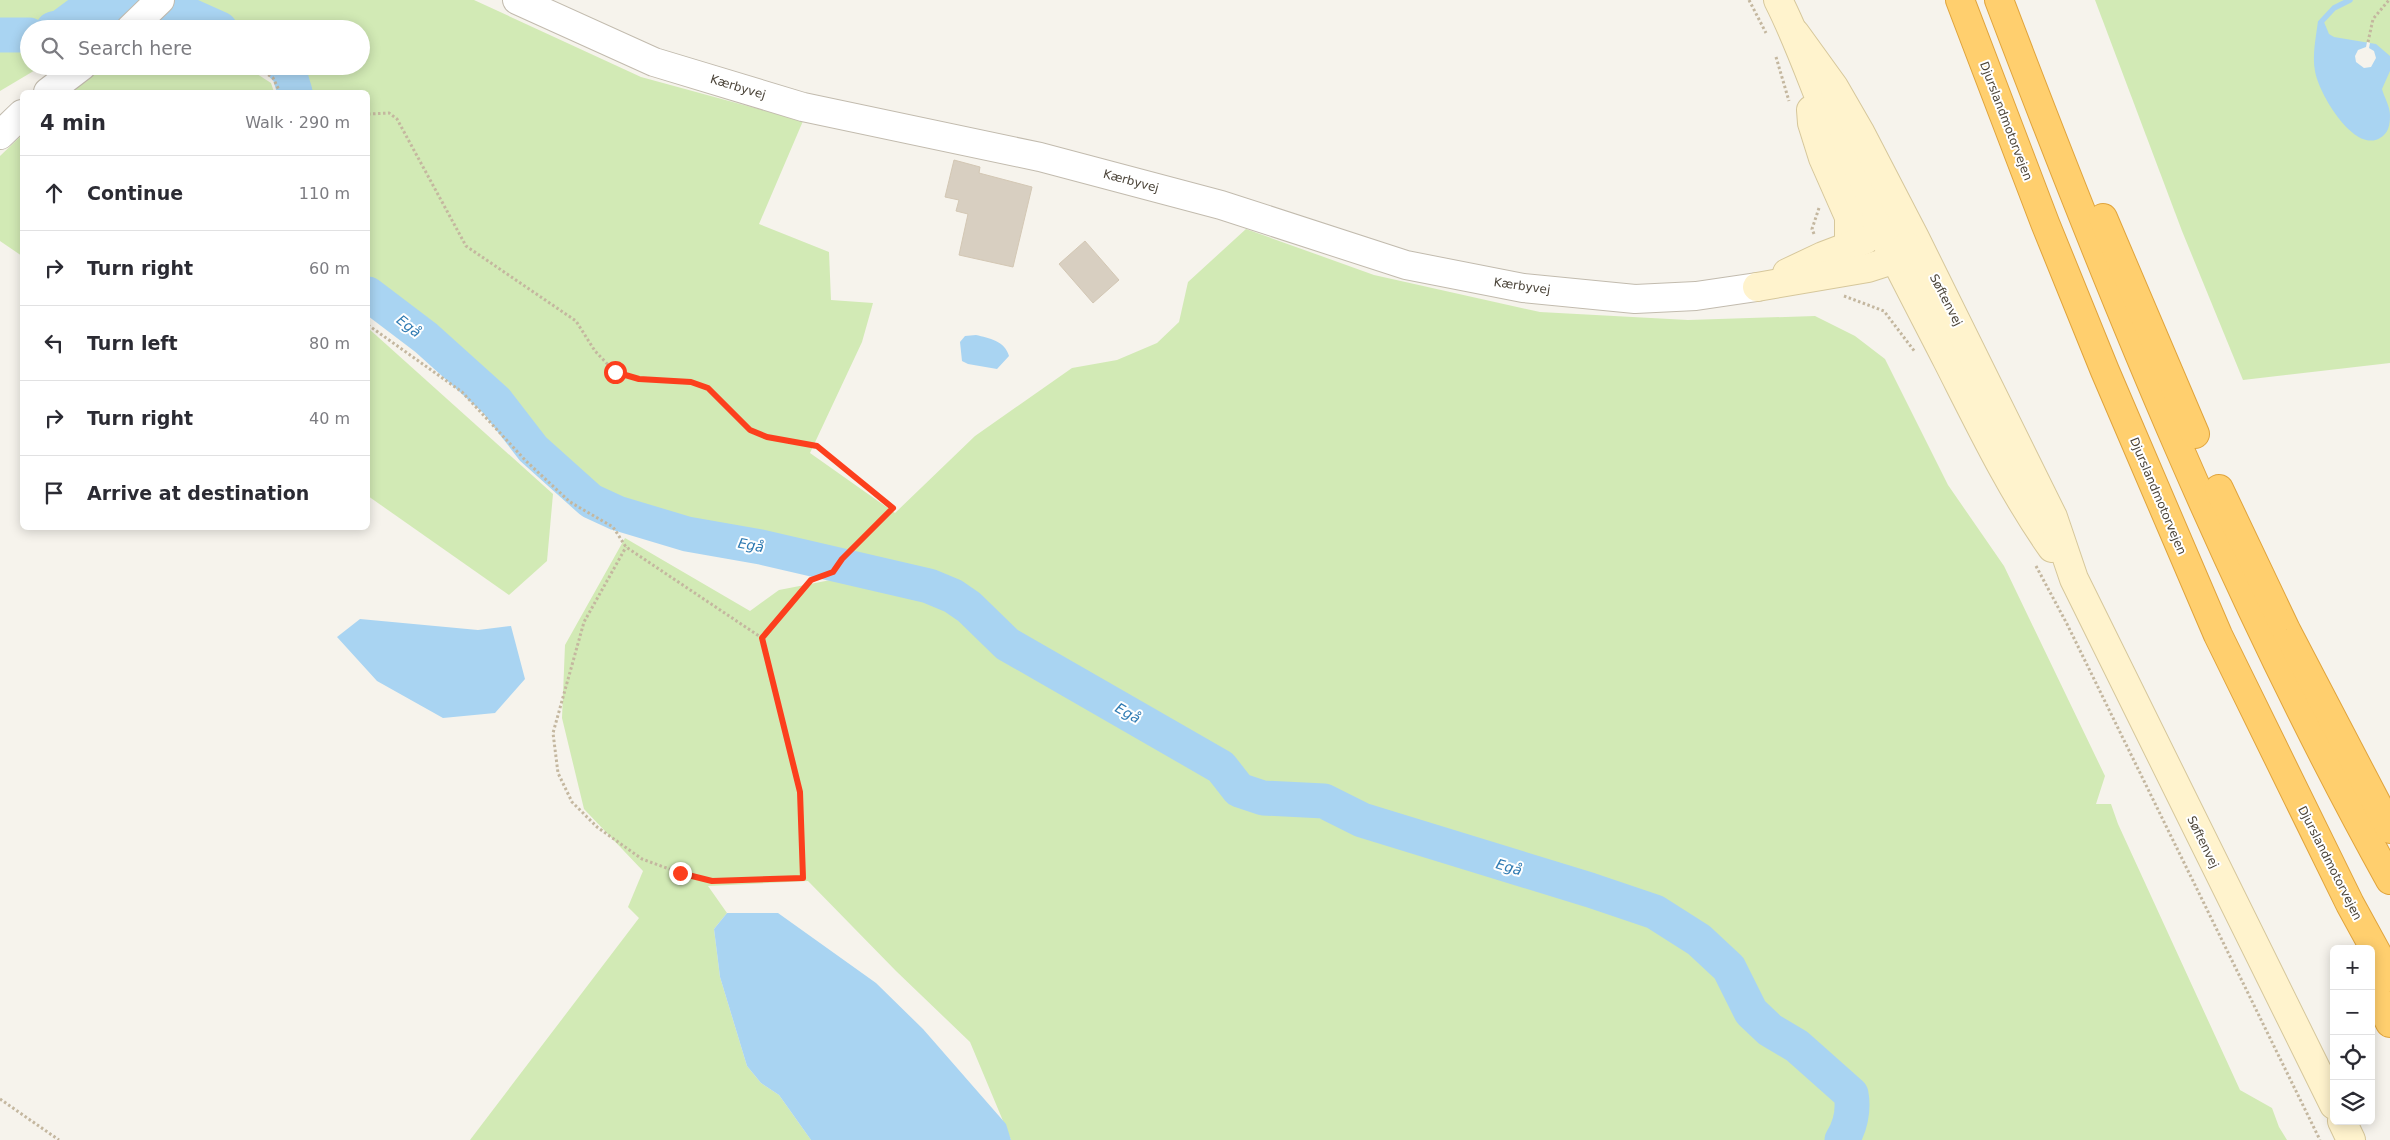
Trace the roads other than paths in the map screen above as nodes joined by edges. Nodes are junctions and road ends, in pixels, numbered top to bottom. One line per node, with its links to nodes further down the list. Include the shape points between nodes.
1 (517, 0): 17 (street, Kærbyvej, via 654,62 793,104 1059,162 1221,206 1406,266 1523,288 1635,299 1696,296)
2 (1778, 0): 6 (main road, Søftenvej)
3 (1960, 0): 19 (highway, Djurslandmotorvejen, via 2105,371 2218,635)
4 (1999, 0): 20 (highway, via 2122,315 2260,626)
5 (2013, 0): 21 (highway, via 2213,476 2286,630)
6 (1782, 37): 7 (main road, Søftenvej); 13 (main road, Søftenvej, via 1834,87)
7 (1807, 66): 12 (main road, Søftenvej, via 1855,179); 14 (main road, via 1812,122 1823,158 1850,217)
8 (70, 75): 9 (street)
9 (51, 90)
10 (20, 116): 11 (street)
11 (0, 135)
12 (1882, 233): 13 (main road); 14 (main road); 15 (main road, Søftenvej)
13 (1915, 238): 15 (main road); 18 (main road, Søftenvej, via 2053,517)
14 (1849, 246): 16 (main road)
15 (1896, 259): 16 (main road, via 1868,268); 18 (main road, Søftenvej, via 1987,437 2039,530)
16 (1826, 265): 17 (main road)
17 (1757, 287)
18 (2074, 578): 28 (main road, Søftenvej)
19 (2278, 760): 24 (highway); 25 (highway, Djurslandmotorvejen)
20 (2353, 812): 22 (highway); 23 (highway)
21 (2390, 829)
22 (2390, 872)
23 (2390, 880)
24 (2351, 945)
25 (2390, 977)
26 (2374, 990): 27 (highway)
27 (2390, 1023)
28 (2330, 1097)
29 (2344, 1125): 30 (main road)
30 (2351, 1140)

